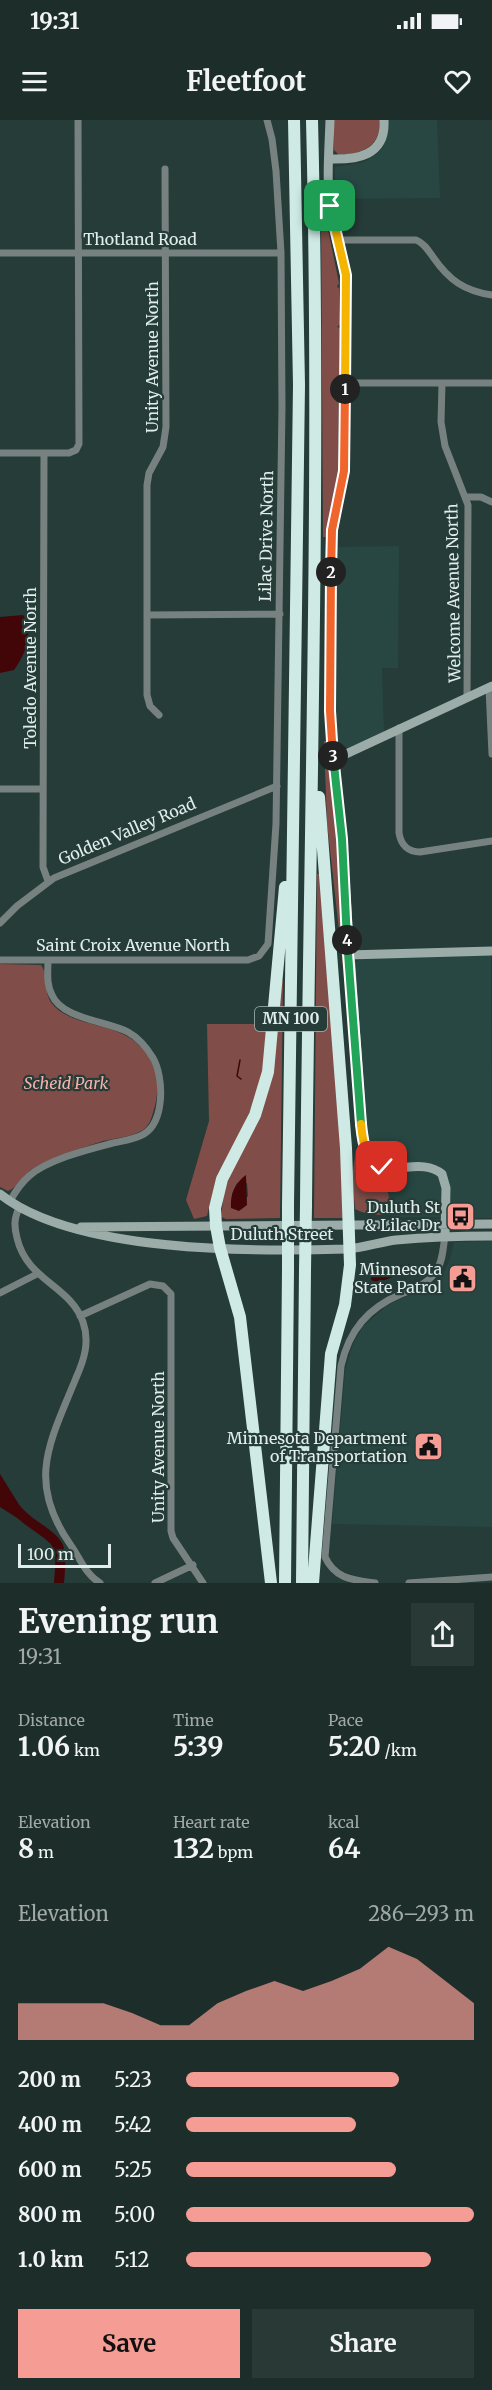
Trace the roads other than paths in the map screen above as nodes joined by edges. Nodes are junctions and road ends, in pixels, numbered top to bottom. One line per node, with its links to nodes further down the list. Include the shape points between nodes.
1 (78, 120): 13 (street)
2 (267, 120): 15 (street, Lilac Drive North, via 275,156)
3 (285, 120): 10 (highway)
4 (294, 120): 10 (highway, MN 100)
5 (312, 120): 27 (highway, MN 100, via 317,378)
6 (330, 120): 8 (street)
7 (384, 120): 8 (street, via 382,136 368,154)
8 (329, 159): 11 (street, via 330,206)
9 (165, 169): 14 (street, Unity Avenue North)
10 (294, 186): 36 (highway, MN 100, via 299,396)
11 (337, 240): 16 (street, via 416,240 454,283); 17 (street, via 346,275)
12 (0, 253): 13 (street, Thotland Road)
13 (78, 253): 14 (street, Thotland Road); 21 (street, via 79,444 69,453)
14 (165, 253): 15 (street, Thotland Road); 25 (street, Unity Avenue North, via 166,427 163,447 148,477)
15 (280, 253): 24 (street, Lilac Drive North)
16 (492, 295)
17 (345, 383): 19 (street); 32 (street, via 344,471 331,542)
18 (492, 383): 19 (street)
19 (442, 384): 22 (street, Welcome Avenue North, via 445,446)
20 (0, 453): 21 (street)
21 (44, 453): 35 (street, Toledo Avenue North)
22 (466, 497): 23 (street); 28 (street, Welcome Avenue North)
23 (492, 502)
24 (280, 614): 25 (street); 33 (street, Lilac Drive North)
25 (147, 615): 29 (street, Unity Avenue North, via 147,695 150,706)
26 (490, 687): 28 (street); 31 (street)
27 (314, 689): 50 (highway); 67 (highway, MN 100, bridge)
28 (467, 697): 30 (street)
29 (159, 715)
30 (399, 728): 32 (street); 37 (street, via 399,833 403,845 420,852)
31 (492, 754)
32 (333, 760): 42 (street)
33 (277, 786): 38 (street, Golden Valley Road); 41 (street, Lilac Drive North, via 270,930)
34 (0, 789): 35 (street)
35 (43, 789): 38 (street, Toledo Avenue North, via 43,867)
36 (293, 833): 51 (highway, via 268,1072 255,1115 222,1179); 66 (highway, MN 100, bridge)
37 (492, 841)
38 (48, 881): 39 (street, Golden Valley Road)
39 (0, 923)
40 (492, 951): 42 (street)
41 (263, 952): 44 (street, Saint Croix Avenue North, via 248,960)
42 (348, 955): 48 (street, via 366,1152 382,1167 434,1168 442,1174 446,1188)
43 (0, 960): 44 (street, Saint Croix Avenue North)
44 (48, 960): 46 (street, via 49,990 58,1005 126,1031 148,1050 160,1078 160,1104 152,1125 143,1135 43,1167 27,1178)
45 (0, 1194): 46 (street, Duluth Street)
46 (10, 1201): 47 (street, Duluth Street)
47 (19, 1208): 52 (street, Duluth Street); 57 (street, via 14,1224 19,1248)
48 (445, 1224): 49 (street, Duluth Street); 50 (street, Duluth Street); 53 (street)
49 (492, 1224)
50 (349, 1225): 51 (street, Duluth Street); 56 (highway)
51 (216, 1226): 52 (street, Duluth Street); 55 (highway)
52 (73, 1228): 55 (street, Duluth Street)
53 (445, 1236): 54 (street, Duluth Street); 56 (street, Duluth Street); 69 (street, via 441,1260 433,1275 422,1285 372,1310 357,1326 346,1348 339,1382 325,1557 337,1574)
54 (492, 1236)
55 (220, 1248): 56 (street, Duluth Street); 65 (highway, via 240,1317)
56 (350, 1249): 68 (highway, via 348,1291 331,1354)
57 (37, 1274): 58 (street); 59 (street, via 71,1302)
58 (0, 1293)
59 (80, 1316): 60 (street, Unity Avenue North, via 150,1284 167,1289 172,1301 171,1531); 62 (street, via 86,1332 86,1355 48,1448 45,1482 60,1530 91,1578)
60 (193, 1565): 63 (street); 64 (street, Unity Avenue North)
61 (492, 1577): 70 (street)
62 (100, 1583)
63 (156, 1583)
64 (203, 1583)
65 (271, 1583)
66 (285, 1583)
67 (302, 1583)
68 (313, 1583)
69 (375, 1583)
70 (409, 1583)

